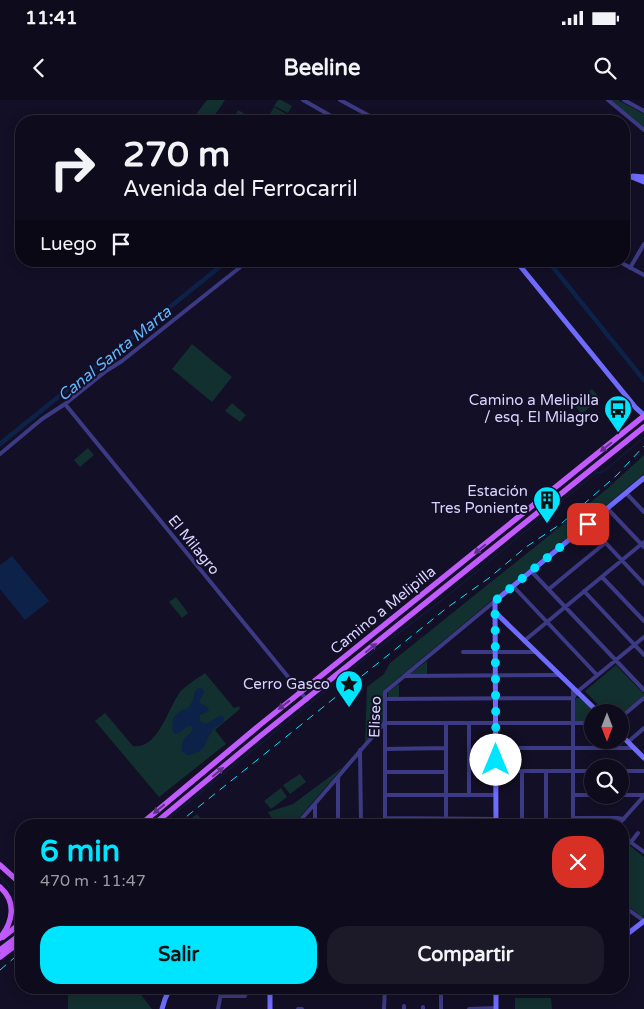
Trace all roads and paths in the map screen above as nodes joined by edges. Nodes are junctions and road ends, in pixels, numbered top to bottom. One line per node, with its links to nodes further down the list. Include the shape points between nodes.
1 (303, 100): 6 (street)
2 (340, 100): 7 (street)
3 (608, 100): 8 (street)
4 (624, 100): 5 (street)
5 (644, 110)
6 (329, 115)
7 (368, 115)
8 (626, 115)
9 (630, 118): 10 (street)
10 (644, 130)
11 (632, 176): 12 (street); 13 (street)
12 (644, 177)
13 (644, 182)
14 (644, 244): 17 (street)
15 (240, 267): 19 (street)
16 (521, 267): 20 (street)
17 (630, 268): 18 (street)
18 (644, 276)
19 (65, 404): 22 (street); 64 (street, El Milagro)
20 (644, 416): 33 (main road, Camino a Melipilla, one-way to 33)
21 (644, 427): 36 (main road, Camino a Melipilla)
22 (0, 454)
23 (644, 478): 24 (street)
24 (626, 493): 25 (street); 26 (street)
25 (607, 508): 27 (street); 29 (street)
26 (644, 512)
27 (588, 524): 28 (street); 31 (street)
28 (605, 543): 30 (street); 37 (street)
29 (643, 545): 30 (street)
30 (622, 560): 32 (street); 34 (street)
31 (531, 571): 35 (street); 37 (street)
32 (602, 577): 38 (street); 44 (street)
33 (437, 583): 36 (main road); 40 (main road, Camino a Melipilla)
34 (644, 584)
35 (513, 586): 39 (street); 45 (street)
36 (442, 590): 43 (main road, Camino a Melipilla)
37 (549, 590): 41 (street)
38 (584, 591): 41 (street); 50 (street)
39 (495, 601): 42 (street); 59 (street, Eliseo)
40 (407, 607): 43 (main road); 55 (main road, Camino a Melipilla)
41 (565, 607): 45 (street); 56 (street)
42 (495, 612): 46 (street); 47 (street)
43 (413, 614): 57 (main road, Camino a Melipilla, one-way to 43)
44 (644, 620)
45 (547, 622): 49 (street); 58 (street)
46 (509, 625): 47 (street); 49 (street)
47 (495, 626): 52 (street)
48 (644, 637): 50 (street)
49 (524, 641): 53 (street)
50 (634, 645): 54 (street); 56 (street)
51 (464, 652): 52 (street)
52 (495, 652): 53 (street); 60 (street)
53 (536, 652): 61 (street)
54 (644, 655)
55 (341, 660): 57 (main road); 64 (main road, Camino a Melipilla)
56 (616, 660): 58 (street); 63 (street)
57 (346, 667): 69 (main road, Camino a Melipilla)
58 (597, 675): 62 (street)
59 (404, 676): 60 (street); 68 (street, Eliseo, via 385,692)
60 (495, 676): 61 (street); 65 (street)
61 (560, 676): 62 (street)
62 (575, 690): 66 (street); 70 (street)
63 (644, 690)
64 (301, 692): 69 (street, El Milagro); 111 (main road, Camino a Melipilla, one-way to 111)
65 (495, 698): 66 (street); 68 (street); 74 (street)
66 (573, 698): 75 (street)
67 (644, 698): 71 (street)
68 (385, 699): 77 (street, Eliseo)
69 (307, 700): 112 (main road, Camino a Melipilla, one-way to 69)
70 (590, 704)
71 (629, 710)
72 (446, 723): 73 (street); 77 (street); 82 (street)
73 (469, 723): 74 (street); 100 (street)
74 (495, 723): 75 (street); 83 (street)
75 (573, 723): 76 (street); 84 (street)
76 (584, 723)
77 (385, 724): 81 (street, Eliseo); 86 (street)
78 (644, 728): 79 (street)
79 (629, 741)
80 (629, 743): 85 (street)
81 (385, 748): 82 (street); 95 (street, Eliseo)
82 (446, 748): 96 (street)
83 (496, 748): 84 (street); 88 (street)
84 (573, 748): 85 (street); 91 (street)
85 (634, 748): 87 (street)
86 (360, 750): 97 (street); 116 (street)
87 (644, 758)
88 (496, 771): 89 (street); 101 (street)
89 (522, 771): 90 (street); 117 (street)
90 (546, 771): 91 (street); 118 (street)
91 (573, 771): 92 (street); 102 (street)
92 (584, 771)
93 (629, 771): 94 (street)
94 (644, 771)
95 (385, 772): 96 (street); 98 (street, Eliseo)
96 (446, 772): 99 (street)
97 (338, 777): 106 (street); 115 (street)
98 (385, 795): 99 (street); 107 (street, Eliseo)
99 (446, 795): 100 (street); 108 (street)
100 (469, 795): 101 (street)
101 (496, 795): 109 (street)
102 (573, 795): 103 (street); 110 (street)
103 (584, 795)
104 (629, 795): 105 (street)
105 (644, 796): 119 (street)
106 (314, 805): 113 (street); 114 (street)
107 (385, 818): 108 (street)
108 (446, 818): 109 (street)
109 (496, 818)
110 (573, 818): 119 (street)
111 (147, 819)
112 (160, 819)
113 (301, 819)
114 (315, 819)
115 (338, 819)
116 (361, 819)
117 (522, 819)
118 (546, 819)
119 (624, 819)
120 (638, 833): 121 (street)
121 (631, 842): 122 (street)
122 (644, 852)
123 (0, 865): 124 (main road)
124 (15, 879)
125 (0, 887): 130 (main road, via 8,896 12,910)
126 (629, 910): 127 (street)
127 (644, 922): 129 (street)
128 (15, 928): 130 (main road)
129 (629, 932)
130 (0, 939)
131 (15, 939): 133 (main road)
132 (15, 945): 134 (main road)
133 (0, 950)
134 (0, 957)
135 (167, 994): 143 (street)
136 (245, 994): 141 (street)
137 (270, 994): 145 (street)
138 (385, 994): 148 (street)
139 (440, 994): 149 (street)
140 (496, 994): 142 (street)
141 (221, 996): 144 (street)
142 (496, 1008): 150 (street)
143 (162, 1009)
144 (218, 1009)
145 (270, 1009)
146 (298, 1009): 147 (street)
147 (302, 1009)
148 (384, 1009)
149 (440, 1009)
150 (469, 1009)

